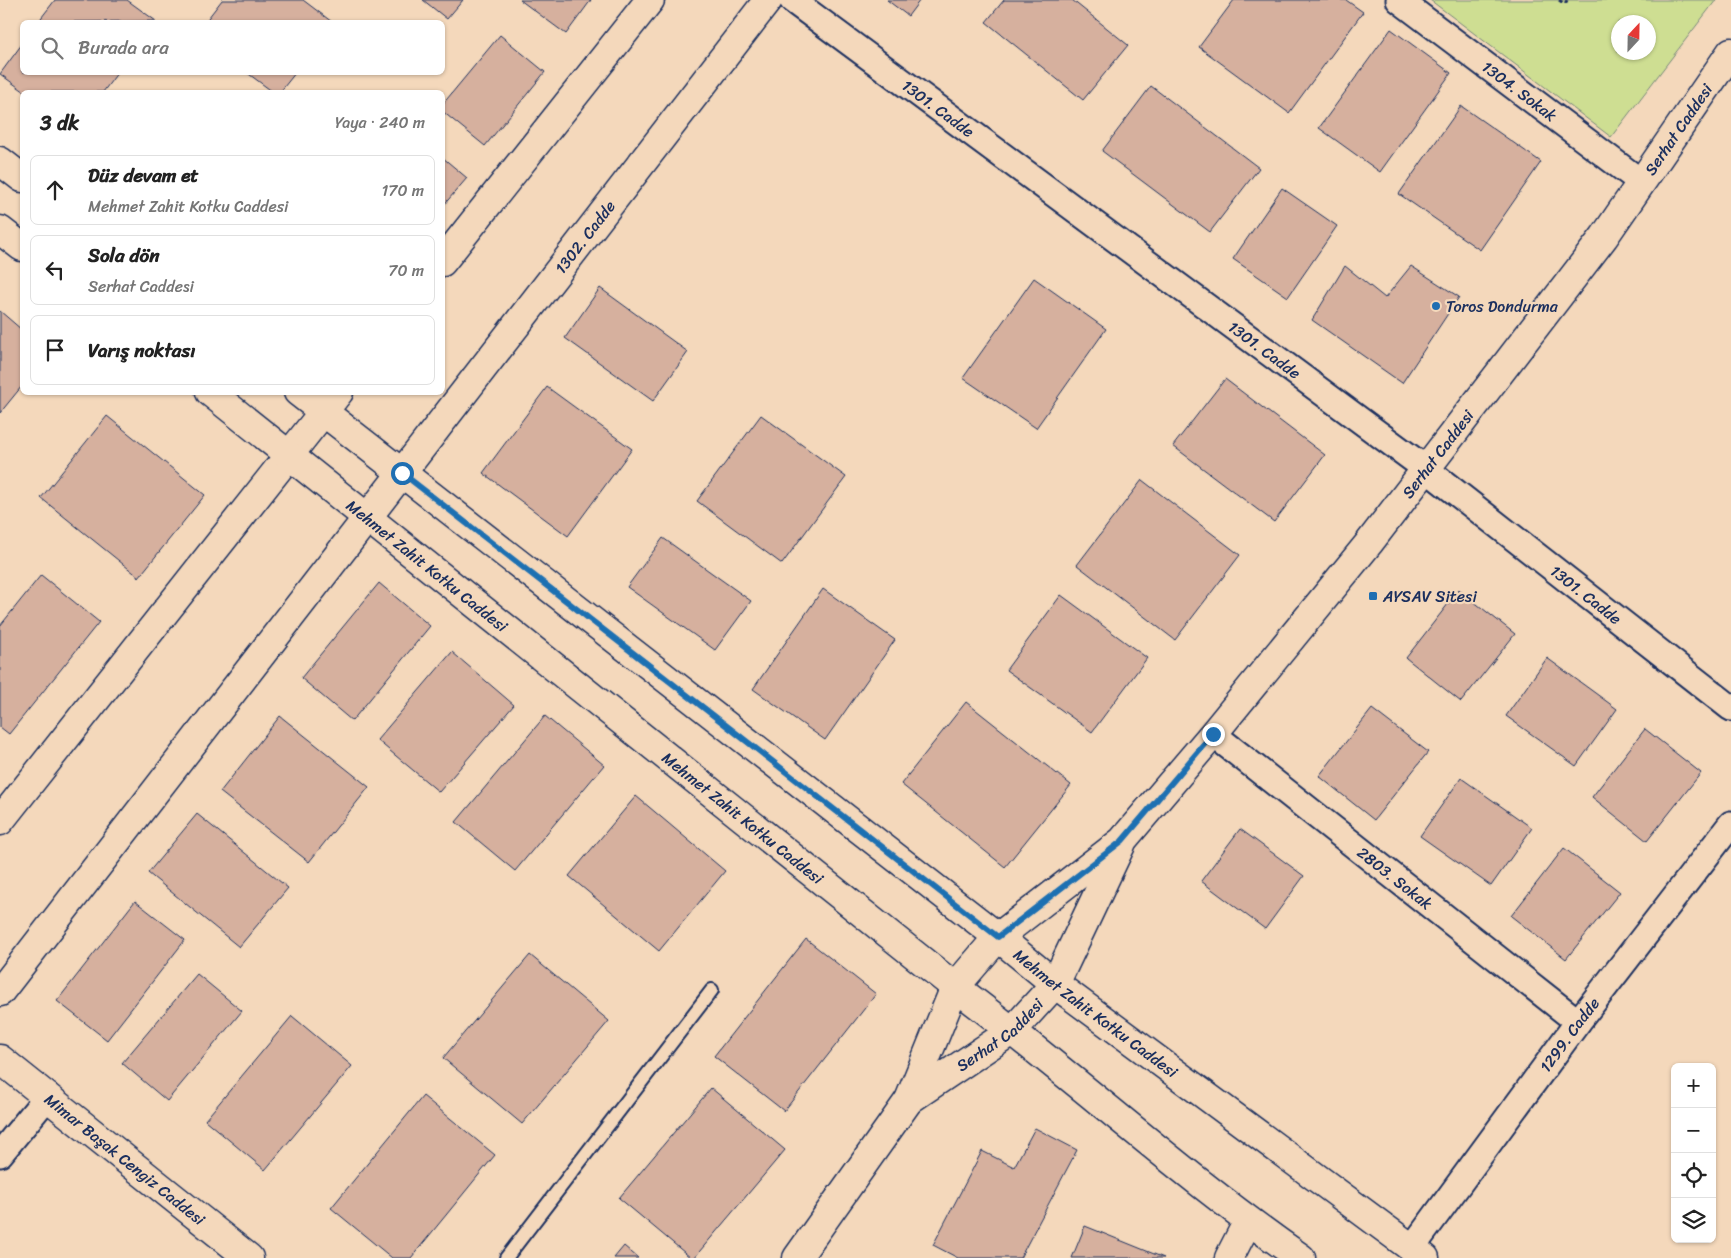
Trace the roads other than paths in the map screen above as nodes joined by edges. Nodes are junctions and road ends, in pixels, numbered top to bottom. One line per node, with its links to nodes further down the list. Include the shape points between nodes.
1 (650, 0): 11 (main road)
2 (768, 0): 17 (main road, 1302. Cadde)
3 (792, 0): 16 (street, 1301. Cadde)
4 (1399, 0): 8 (street, 1304. Sokak)
5 (1731, 52): 8 (main road, Serhat Caddesi)
6 (0, 160): 7 (main road)
7 (20, 176)
8 (1642, 182): 16 (main road, Serhat Caddesi, via 1604,237)
9 (0, 230): 10 (main road)
10 (20, 245)
11 (445, 258)
12 (214, 395): 15 (main road, Mehmet Zahit Kotku Caddesi)
13 (308, 395): 14 (main road, Mehmet Zahit Kotku Caddesi)
14 (331, 402): 15 (main road); 17 (main road, Mehmet Zahit Kotku Caddesi)
15 (290, 454): 18 (main road, Mehmet Zahit Kotku Caddesi); 21 (main road)
16 (1426, 469): 19 (street, 1301. Cadde); 20 (main road, Serhat Caddesi)
17 (402, 473): 18 (main road, 1302. Cadde); 24 (main road, Mehmet Zahit Kotku Caddesi)
18 (368, 516): 26 (main road, Mehmet Zahit Kotku Caddesi); 28 (main road, 1302. Cadde)
19 (1731, 708)
20 (1213, 734): 23 (main road, Serhat Caddesi); 29 (street, 2803. Sokak)
21 (0, 821)
22 (1731, 824): 29 (street, 1299. Cadde)
23 (1122, 841): 24 (main road, Serhat Caddesi); 25 (main road, Serhat Caddesi)
24 (998, 937): 25 (main road, Mehmet Zahit Kotku Caddesi); 26 (main road, Serhat Caddesi)
25 (1055, 984): 30 (main road, Serhat Caddesi); 36 (main road, Mehmet Zahit Kotku Caddesi)
26 (955, 987): 30 (main road, Mehmet Zahit Kotku Caddesi); 33 (main road, Serhat Caddesi)
27 (712, 990): 38 (lane)
28 (0, 992)
29 (1578, 1022): 36 (street, 1299. Cadde)
30 (1013, 1030): 33 (main road, Serhat Caddesi); 35 (main road, Mehmet Zahit Kotku Caddesi)
31 (0, 1059): 32 (main road, Mimar Başak Cengiz Caddesi)
32 (47, 1096): 34 (street); 37 (main road, Mimar Başak Cengiz Caddesi)
33 (910, 1100): 39 (main road, Serhat Caddesi)
34 (0, 1154)
35 (1248, 1221): 40 (main road); 41 (main road, Mehmet Zahit Kotku Caddesi)
36 (1419, 1253)
37 (249, 1258)
38 (506, 1258)
39 (797, 1258)
40 (1229, 1258)
41 (1302, 1258)

